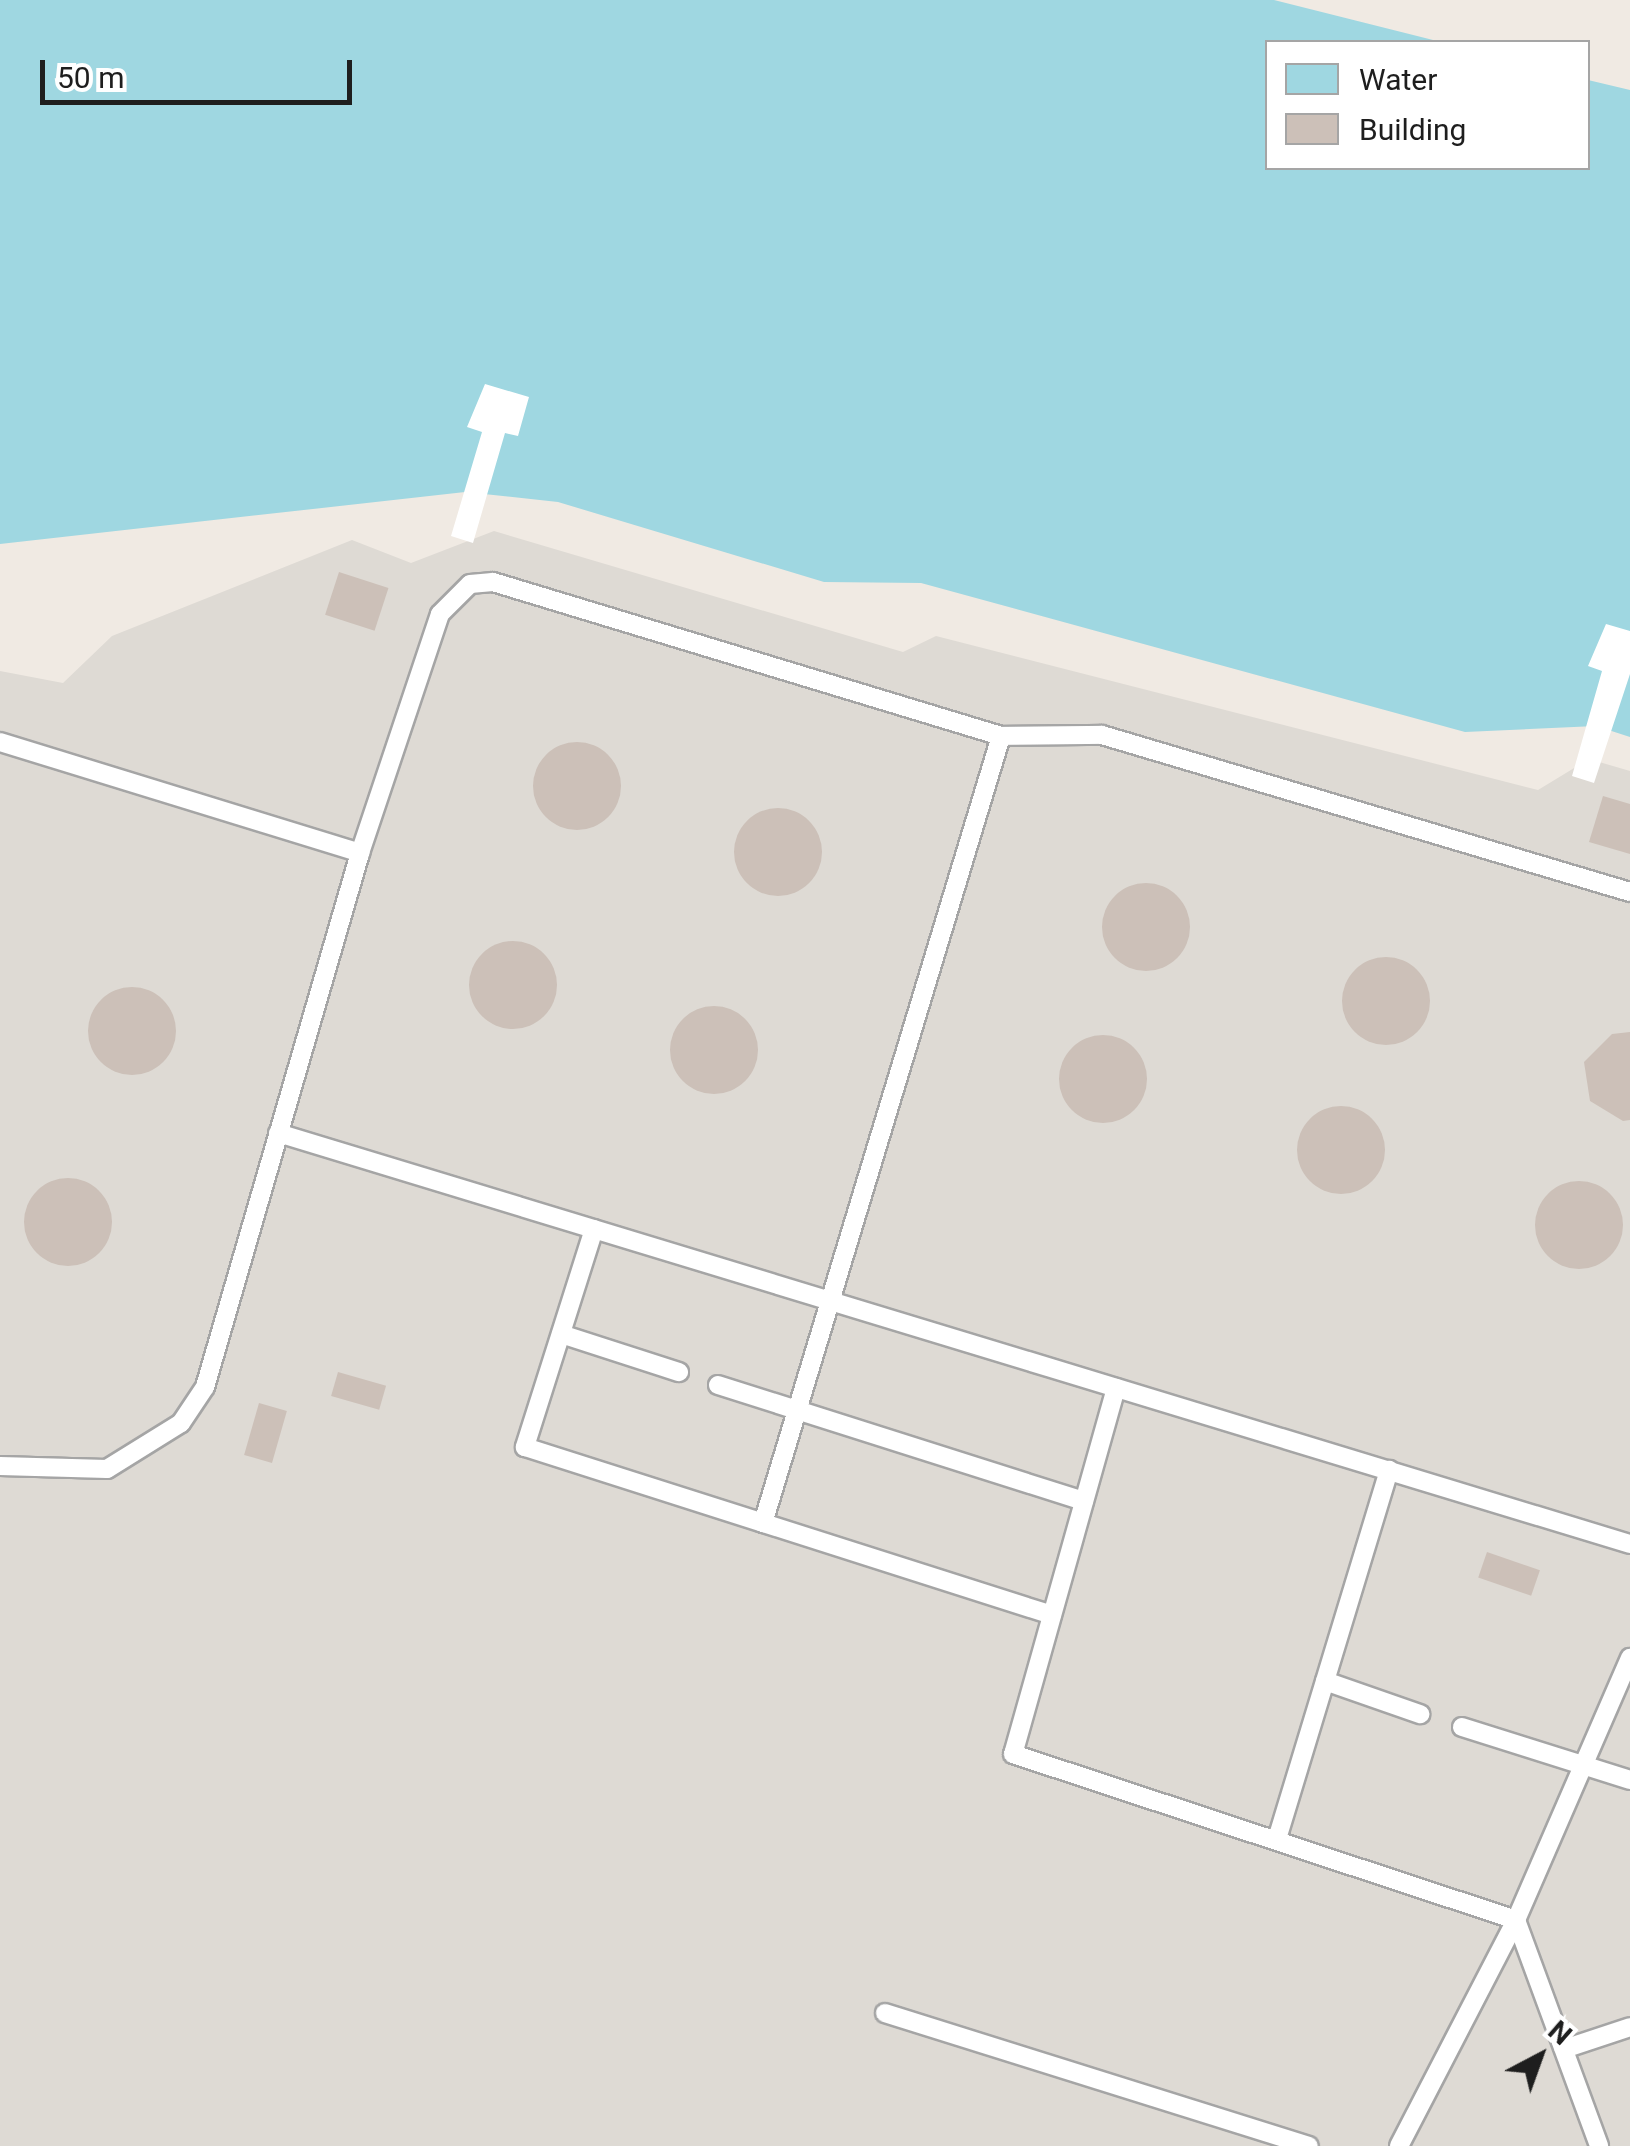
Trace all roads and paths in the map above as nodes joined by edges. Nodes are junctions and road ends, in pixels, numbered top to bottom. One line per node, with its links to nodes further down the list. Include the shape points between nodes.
1 (1002, 736): 3 (lane, via 492,582 470,584 440,614); 4 (lane, via 1102,735); 7 (lane)
2 (0, 742): 3 (lane)
3 (360, 853): 5 (lane)
4 (1630, 892)
5 (278, 1134): 6 (lane); 13 (lane, via 205,1387 181,1423 107,1469)
6 (594, 1230): 7 (lane); 8 (lane)
7 (831, 1301): 11 (lane); 12 (lane)
8 (561, 1334): 9 (lane); 16 (lane, via 525,1447)
9 (679, 1372)
10 (718, 1385): 12 (lane)
11 (1116, 1388): 14 (lane); 15 (lane)
12 (797, 1410): 15 (lane); 16 (lane)
13 (0, 1466)
14 (1389, 1470): 17 (lane); 20 (lane)
15 (1084, 1501): 18 (lane)
16 (763, 1523): 18 (lane)
17 (1630, 1544)
18 (1052, 1615): 25 (lane, via 1013,1754)
19 (1630, 1658): 23 (lane)
20 (1325, 1681): 21 (lane); 25 (lane)
21 (1420, 1714)
22 (1462, 1728): 23 (lane)
23 (1582, 1768): 24 (lane); 26 (lane)
24 (1630, 1780)
25 (1277, 1838): 26 (lane)
26 (1516, 1920): 29 (lane); 31 (lane)
27 (884, 2013): 30 (lane)
28 (1630, 2027): 29 (lane)
29 (1567, 2048): 32 (lane)
30 (1309, 2146)
31 (1399, 2146)
32 (1599, 2146)

